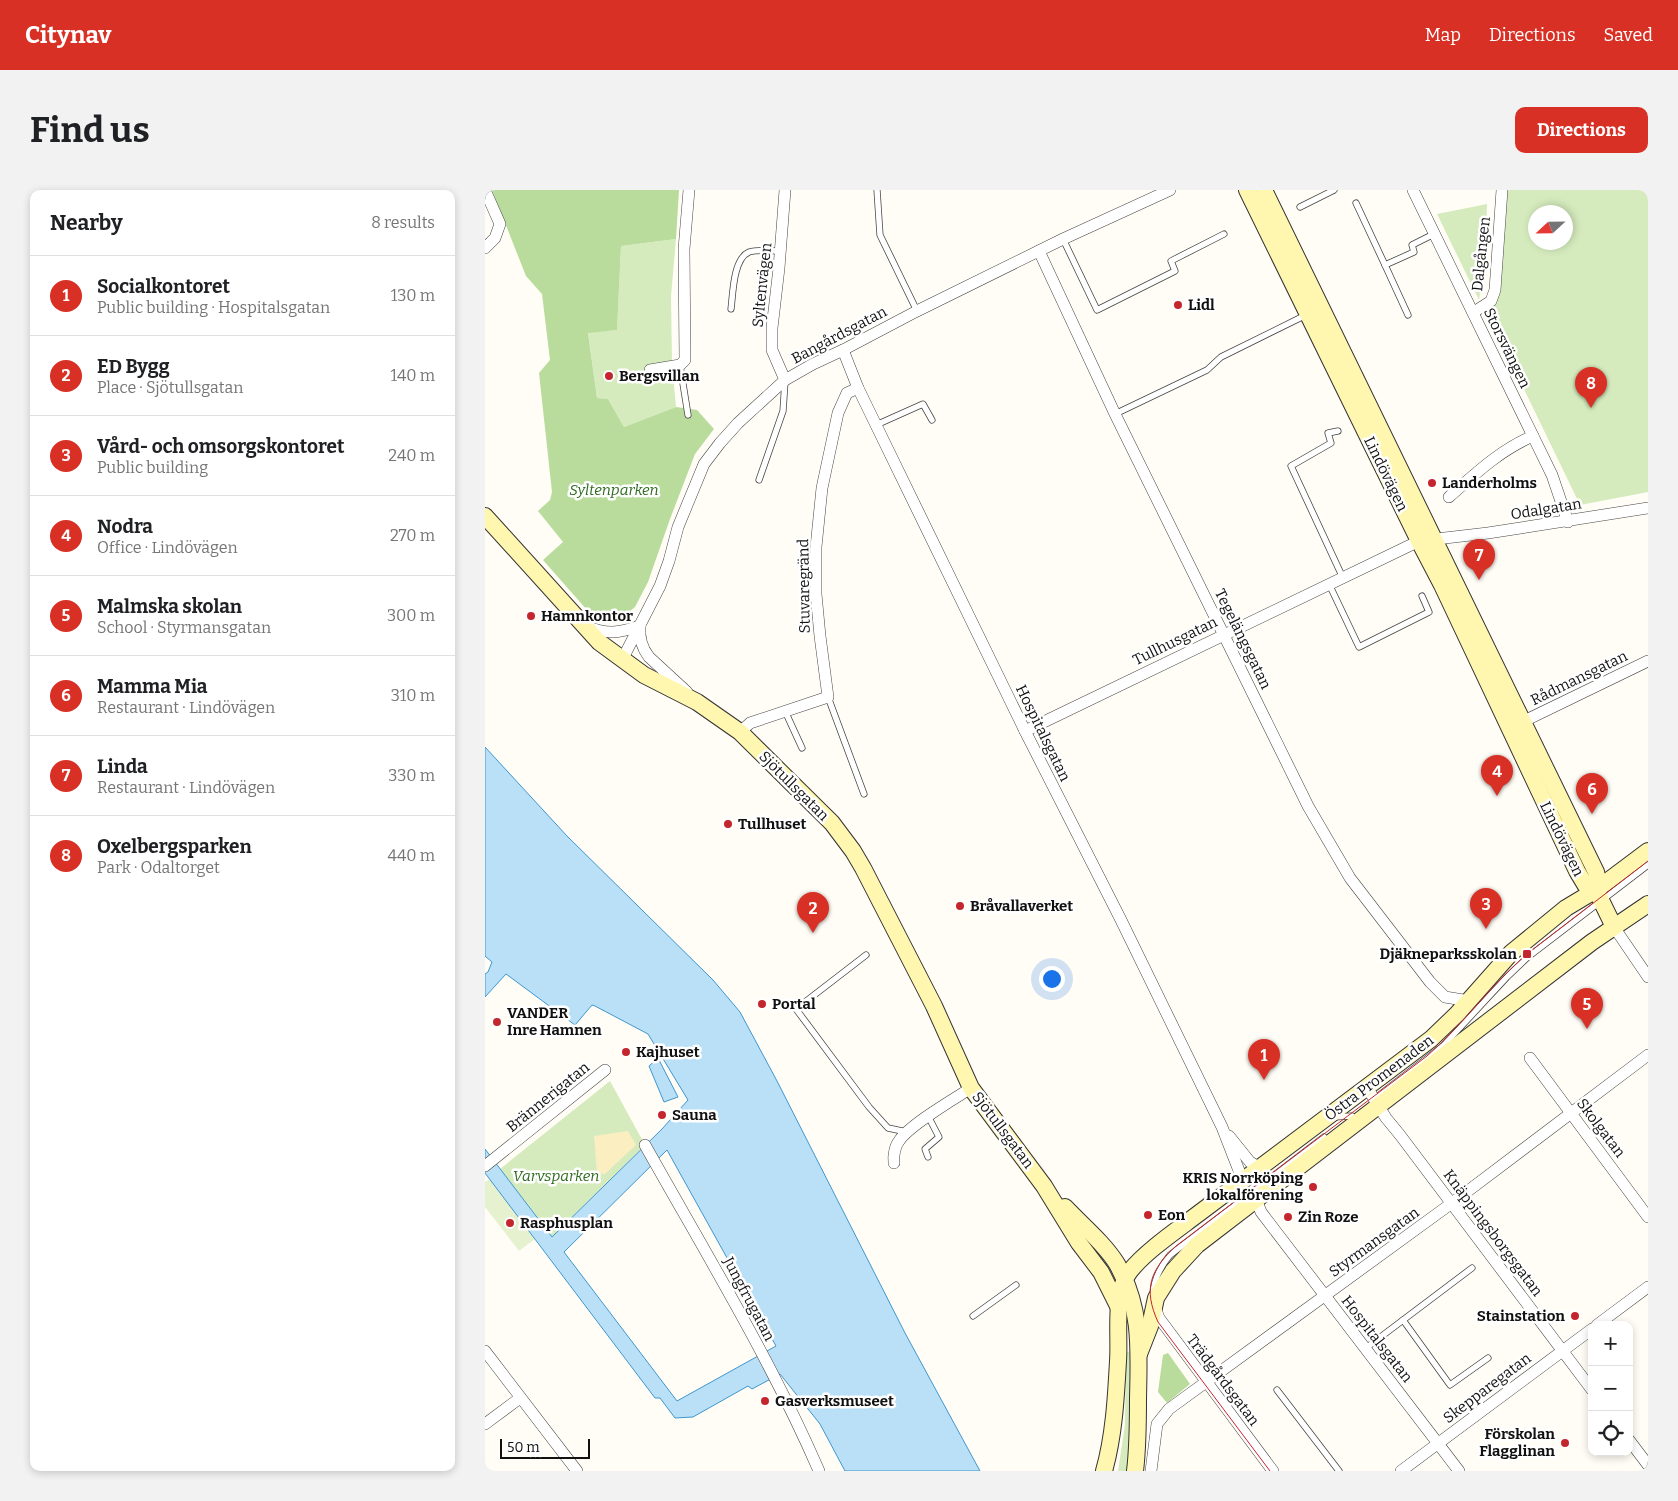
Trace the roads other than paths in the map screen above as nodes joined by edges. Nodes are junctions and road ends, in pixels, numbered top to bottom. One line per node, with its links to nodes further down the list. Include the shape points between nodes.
1 (485, 190): 16 (street, via 500,224 495,238)
2 (689, 190): 26 (street, via 684,249 685,360)
3 (785, 190): 17 (street, Syltenvägen)
4 (877, 190): 21 (lane, via 880,235)
5 (1170, 190): 15 (street, Bangårdsgatan)
6 (1247, 190): 22 (main road, Lindövägen)
7 (1264, 190): 22 (main road, Lindövägen)
8 (1334, 190): 12 (lane)
9 (1413, 190): 14 (street, Storsvängen)
10 (1502, 190): 23 (street, Dalgången, via 1495,290 1491,301)
11 (1356, 203): 19 (lane)
12 (1300, 207)
13 (1224, 234): 15 (lane, via 1171,261 1175,271 1097,310)
14 (1434, 234): 19 (lane, via 1412,245 1414,252); 23 (street, Storsvängen)
15 (1063, 239): 18 (street, Bangårdsgatan)
16 (485, 248)
17 (781, 251): 20 (lane, via 751,252 743,256 737,268); 28 (street, Syltenvägen, via 771,350)
18 (1039, 251): 21 (street, Bangårdsgatan); 30 (street, Tegelängsgatan)
19 (1385, 265): 24 (lane)
20 (731, 309)
21 (917, 311): 25 (street, Bangårdsgatan)
22 (1315, 311): 30 (lane, via 1221,357 1207,370); 41 (main road, Lindövägen)
23 (1473, 312): 35 (street, Storsvängen)
24 (1408, 315)
25 (843, 350): 28 (street, Bangårdsgatan); 29 (street, Hospitalsgatan)
26 (681, 365): 27 (street); 31 (lane)
27 (650, 370)
28 (785, 380): 36 (lane, via 783,411); 46 (street, Bangårdsgatan, via 738,423 704,464 678,527 669,561)
29 (858, 388): 33 (street, Hospitalsgatan); 50 (street, Stuvaregränd, via 847,393 838,413 822,488 816,547 816,594)
30 (1115, 414): 47 (street, Tegelängsgatan)
31 (688, 415)
32 (932, 420): 33 (lane, via 923,404)
33 (876, 426): 54 (street, Hospitalsgatan)
34 (1337, 431): 42 (lane, via 1329,433 1331,444 1291,466)
35 (1533, 436): 37 (street, via 1503,451); 40 (street, Storsvängen, via 1556,483)
36 (759, 480)
37 (1449, 497)
38 (1648, 508): 40 (street, Odalgatan)
39 (485, 516): 45 (main road, Sjötullsgatan)
40 (1568, 522): 41 (street, Odalgatan)
41 (1434, 539): 42 (street, Tullhusgatan); 53 (main road, Lindövägen); 60 (main road, Lindövägen, via 1442,585 1577,871 1586,886)
42 (1343, 578): 43 (street, Tullhusgatan)
43 (1329, 584): 44 (lane, via 1359,647 1429,612); 47 (street, Tullhusgatan)
44 (1422, 596)
45 (582, 624): 46 (street, via 607,633); 48 (main road, Sjötullsgatan)
46 (640, 626): 48 (street, Bangårdsgatan); 51 (street, via 644,650)
47 (1225, 634): 54 (street, Tullhusgatan); 65 (street, Tegelängsgatan, via 1308,806 1350,878 1445,997)
48 (622, 660): 51 (main road, Sjötullsgatan)
49 (1648, 661): 53 (street, Rådmansgatan)
50 (828, 697): 52 (street); 57 (lane)
51 (697, 702): 55 (main road, Sjötullsgatan)
52 (785, 711): 55 (street, via 750,723); 56 (lane)
53 (1522, 722): 60 (main road, Lindövägen, via 1597,872)
54 (1025, 731): 77 (street, Hospitalsgatan)
55 (740, 732): 69 (main road, Sjötullsgatan, via 832,823 853,851 934,1006)
56 (802, 748)
57 (864, 794)
58 (1648, 851): 60 (main road, Östra Promenaden)
59 (1648, 865): 60 (lane, Östra Promenaden)
60 (1599, 895): 62 (main road); 65 (main road, Östra Promenaden, via 1566,908 1511,953); 70 (lane, Östra Promenaden, via 1507,977 1443,1046)
61 (1648, 904): 62 (main road, Östra Promenaden)
62 (1614, 927): 64 (street); 70 (main road, Östra Promenaden, via 1465,1038)
63 (866, 955): 78 (lane, via 796,1009 869,1107 888,1128)
64 (1648, 977)
65 (1469, 1001): 70 (main road, Östra Promenaden, via 1441,1031 1389,1071)
66 (1648, 1055): 72 (street, Styrmansgatan)
67 (1530, 1058): 72 (street, Skolgatan)
68 (605, 1070): 83 (street, Brännerigatan)
69 (971, 1088): 73 (street); 86 (main road, Sjötullsgatan)
70 (1369, 1100): 75 (main road, Östra Promenaden); 87 (main road, Östra Promenaden); 88 (street, Knäppingsborgsgatan)
71 (1358, 1112): 74 (lane, Östra Promenaden)
72 (1571, 1113): 88 (street, Styrmansgatan); 89 (street, Skolgatan)
73 (928, 1116): 78 (street); 81 (lane, via 939,1138 925,1149)
74 (1352, 1116): 75 (lane); 76 (lane, Östra Promenaden)
75 (1326, 1117): 84 (main road, Östra Promenaden)
76 (1344, 1122)
77 (1222, 1127): 84 (street, Hospitalsgatan, via 1250,1162); 85 (street, Hospitalsgatan)
78 (907, 1132): 82 (street, via 899,1140)
79 (1328, 1134): 95 (lane, Östra Promenaden, via 1170,1255 1156,1278)
80 (645, 1145): 115 (street, Jungfrugatan, via 712,1261)
81 (929, 1156)
82 (894, 1163)
83 (485, 1166)
84 (1260, 1168): 85 (main road, Östra Promenaden)
85 (1243, 1181): 91 (main road, Östra Promenaden, via 1165,1240 1130,1270)
86 (1044, 1186): 91 (main road, Sjötullsgatan, via 1109,1254); 96 (main road, Sjötullsgatan, via 1101,1272)
87 (1256, 1199): 94 (street, Hospitalsgatan, via 1261,1212); 95 (main road, Östra Promenaden, via 1186,1256 1165,1282)
88 (1452, 1203): 94 (street, Styrmansgatan); 102 (street, Knäppingsborgsgatan)
89 (1648, 1217)
90 (1472, 1268): 98 (lane)
91 (1125, 1279): 96 (main road, Östra Promenaden); 104 (main road, Sjötullsgatan, via 1135,1309)
92 (1016, 1284): 97 (lane)
93 (1648, 1287): 99 (street)
94 (1325, 1297): 101 (street, Hospitalsgatan); 106 (street, Styrmansgatan)
95 (1154, 1304): 104 (main road, Östra Promenaden); 106 (street, Trädgårdsgatan, via 1159,1318)
96 (1119, 1308): 116 (main road, Sjötullsgatan, via 1116,1400)
97 (973, 1316)
98 (1403, 1320): 101 (lane); 105 (lane, via 1450,1385)
99 (1602, 1321)
100 (1588, 1331): 102 (street, Skepparegatan)
101 (1366, 1348): 111 (street, Hospitalsgatan)
102 (1562, 1350): 107 (street, Knäppingsborgsgatan); 111 (street, Skepparegatan)
103 (485, 1351): 109 (street)
104 (1139, 1354): 117 (main road, Sjötullsgatan)
105 (1488, 1358)
106 (1207, 1382): 118 (street, Styrmansgatan, via 1169,1409 1157,1424); 119 (street, Trädgårdsgatan)
107 (1588, 1385)
108 (1277, 1390): 120 (lane)
109 (519, 1398): 110 (street); 114 (street)
110 (485, 1424)
111 (1438, 1443): 121 (street, Skepparegatan); 122 (street, Hospitalsgatan)
112 (1633, 1445): 113 (street)
113 (1648, 1465)
114 (577, 1471)
115 (819, 1471)
116 (1104, 1471)
117 (1135, 1471)
118 (1151, 1471)
119 (1273, 1471)
120 (1339, 1471)
121 (1401, 1471)
122 (1459, 1471)

